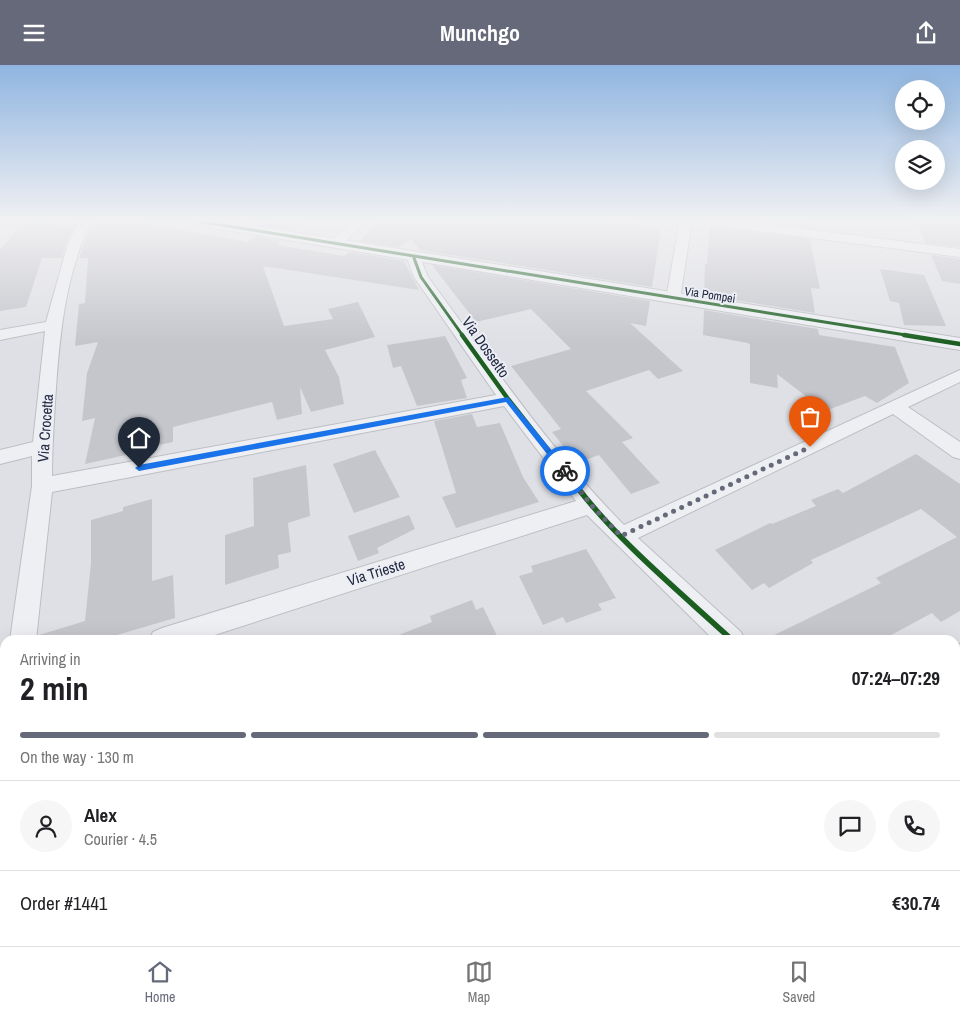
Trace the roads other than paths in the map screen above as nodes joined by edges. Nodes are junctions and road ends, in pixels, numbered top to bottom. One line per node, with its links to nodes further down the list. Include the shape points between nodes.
1 (69, 261): 6 (street, Via Crocetta)
2 (415, 261): 10 (street, Via Dossetto, via 421,277)
3 (434, 261): 5 (street, Via Pompei)
4 (679, 261): 5 (street)
5 (673, 299): 8 (street, Via Pompei)
6 (53, 325): 7 (street); 12 (street, Via Crocetta)
7 (0, 335)
8 (960, 344)
9 (960, 375): 11 (street)
10 (508, 399): 15 (street); 16 (street, Via Dossetto)
11 (895, 407): 13 (street); 17 (street)
12 (42, 447): 14 (street); 15 (street, Via Crocetta)
13 (960, 452)
14 (0, 457)
15 (42, 486): 18 (street, Via Crocetta)
16 (591, 505): 17 (street, Via Dossetto); 19 (street, Via Trieste)
17 (621, 536): 20 (street, Via Dossetto)
18 (24, 635)
19 (178, 635)
20 (727, 635)

